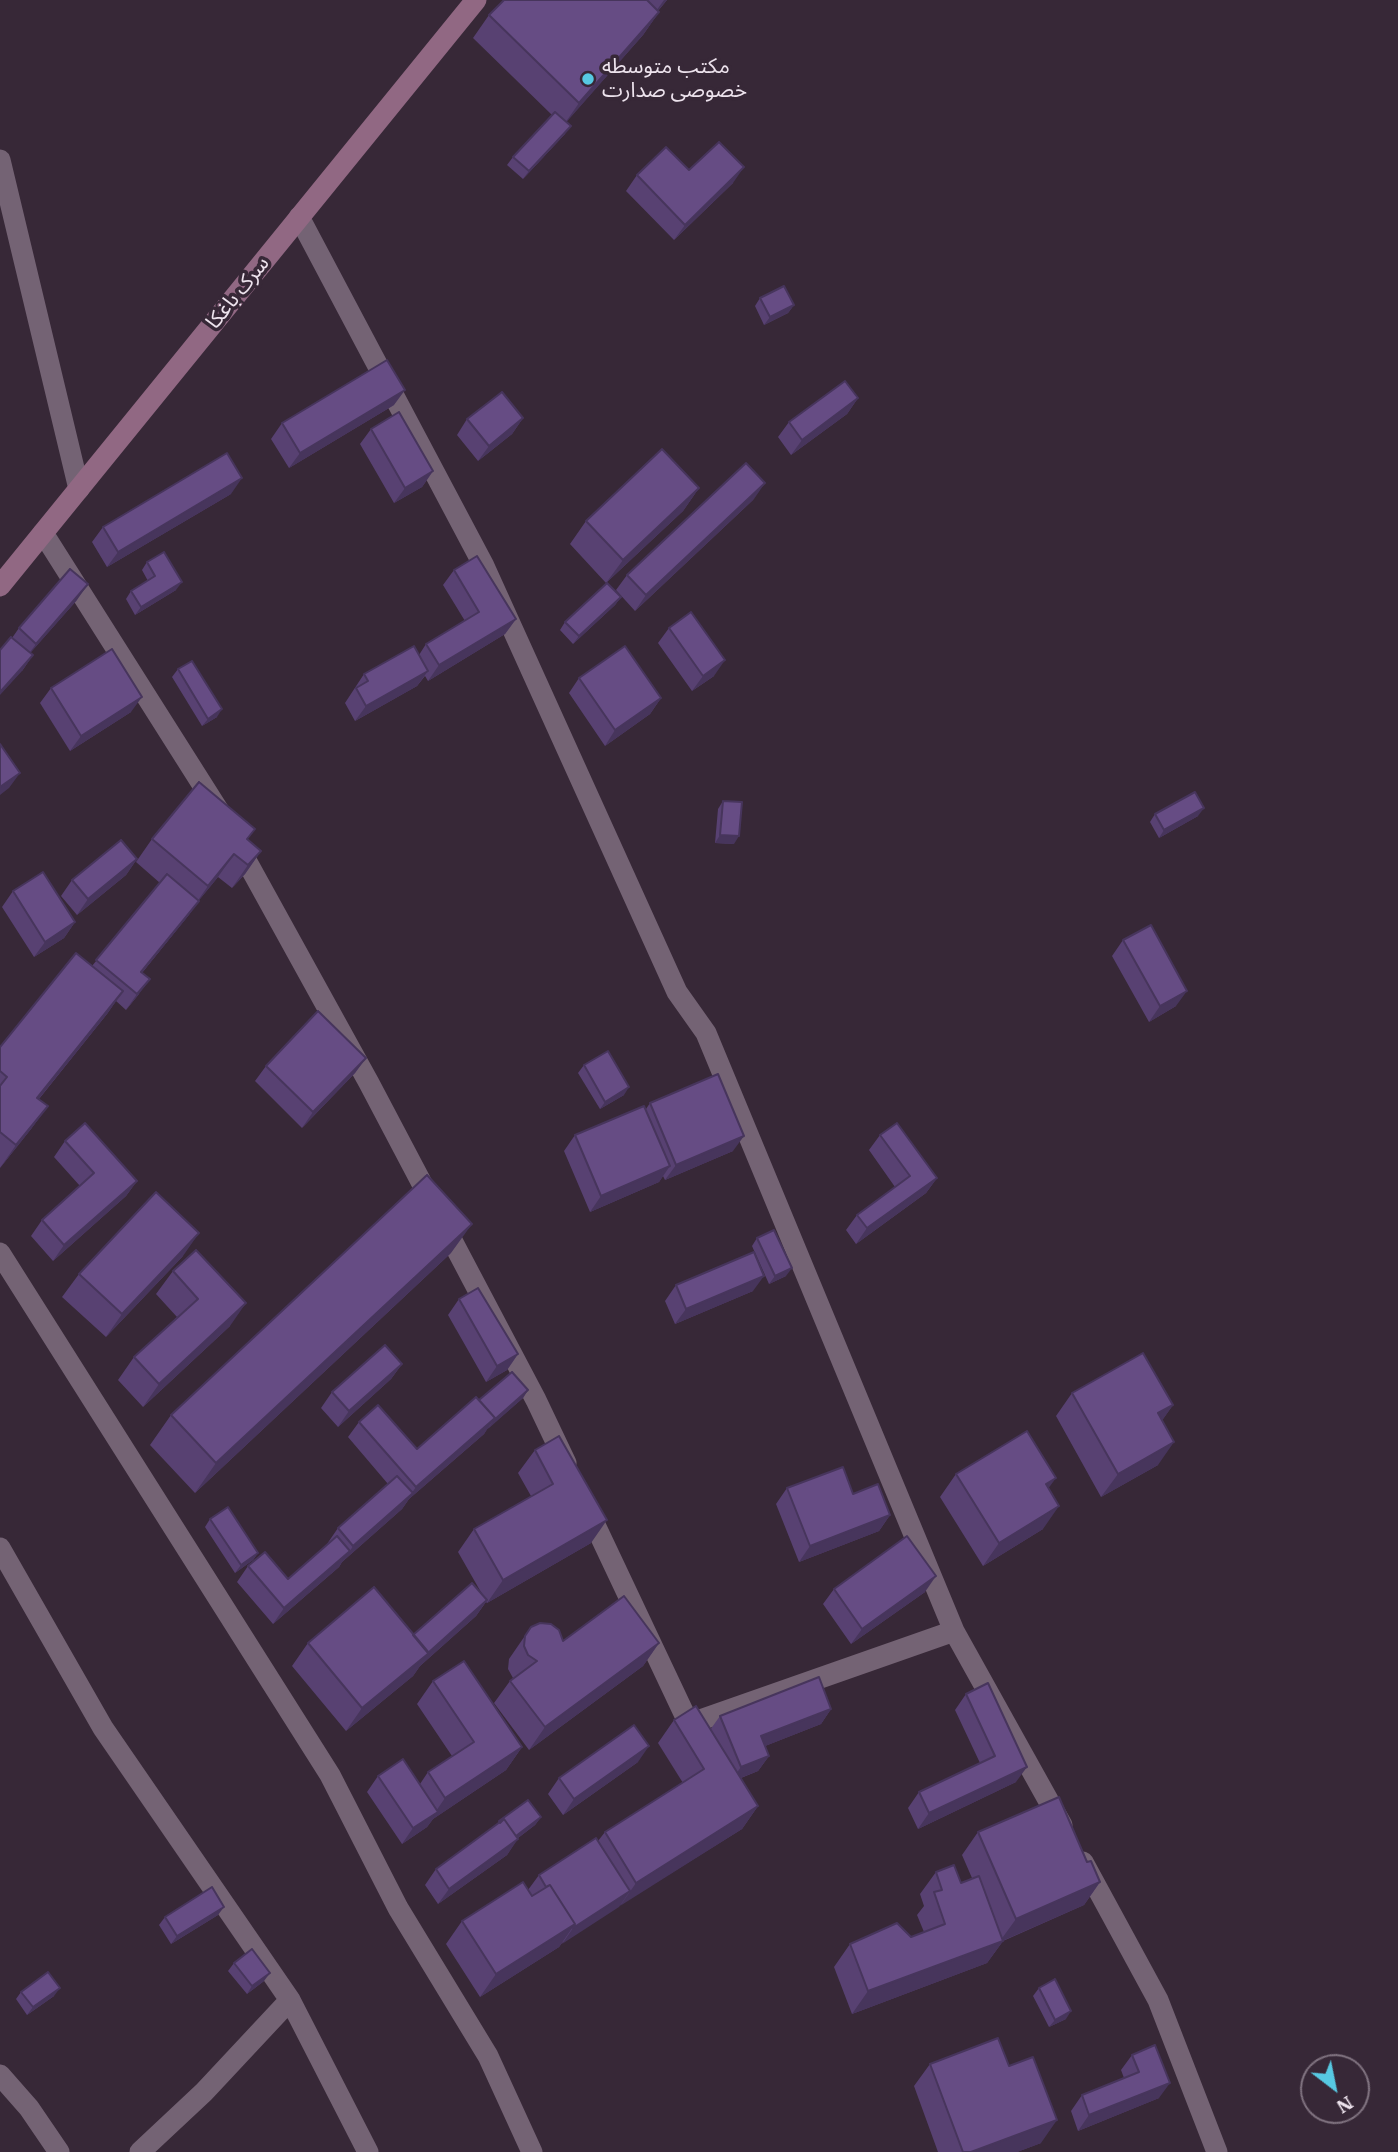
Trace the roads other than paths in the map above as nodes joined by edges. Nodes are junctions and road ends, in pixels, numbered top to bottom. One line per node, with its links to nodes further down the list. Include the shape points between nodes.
1 (476, 0): 3 (street, سرک باغکا)
2 (0, 160): 4 (street)
3 (299, 218): 4 (street, سرک باغکا); 9 (street, via 484,566 677,992 706,1033)
4 (79, 489): 5 (street, سرک باغکا)
5 (43, 533): 6 (street, سرک باغکا); 9 (street, via 207,790 369,1083 536,1400 689,1724)
6 (0, 586)
7 (0, 1252): 15 (street, via 330,1775 398,1908 488,2056)
8 (0, 1548): 10 (street, via 103,1728)
9 (954, 1631): 16 (street, via 1158,2000)
10 (290, 2000): 13 (street); 14 (street)
11 (0, 2074): 12 (street)
12 (59, 2152)
13 (140, 2152)
14 (368, 2152)
15 (531, 2152)
16 (1217, 2152)

